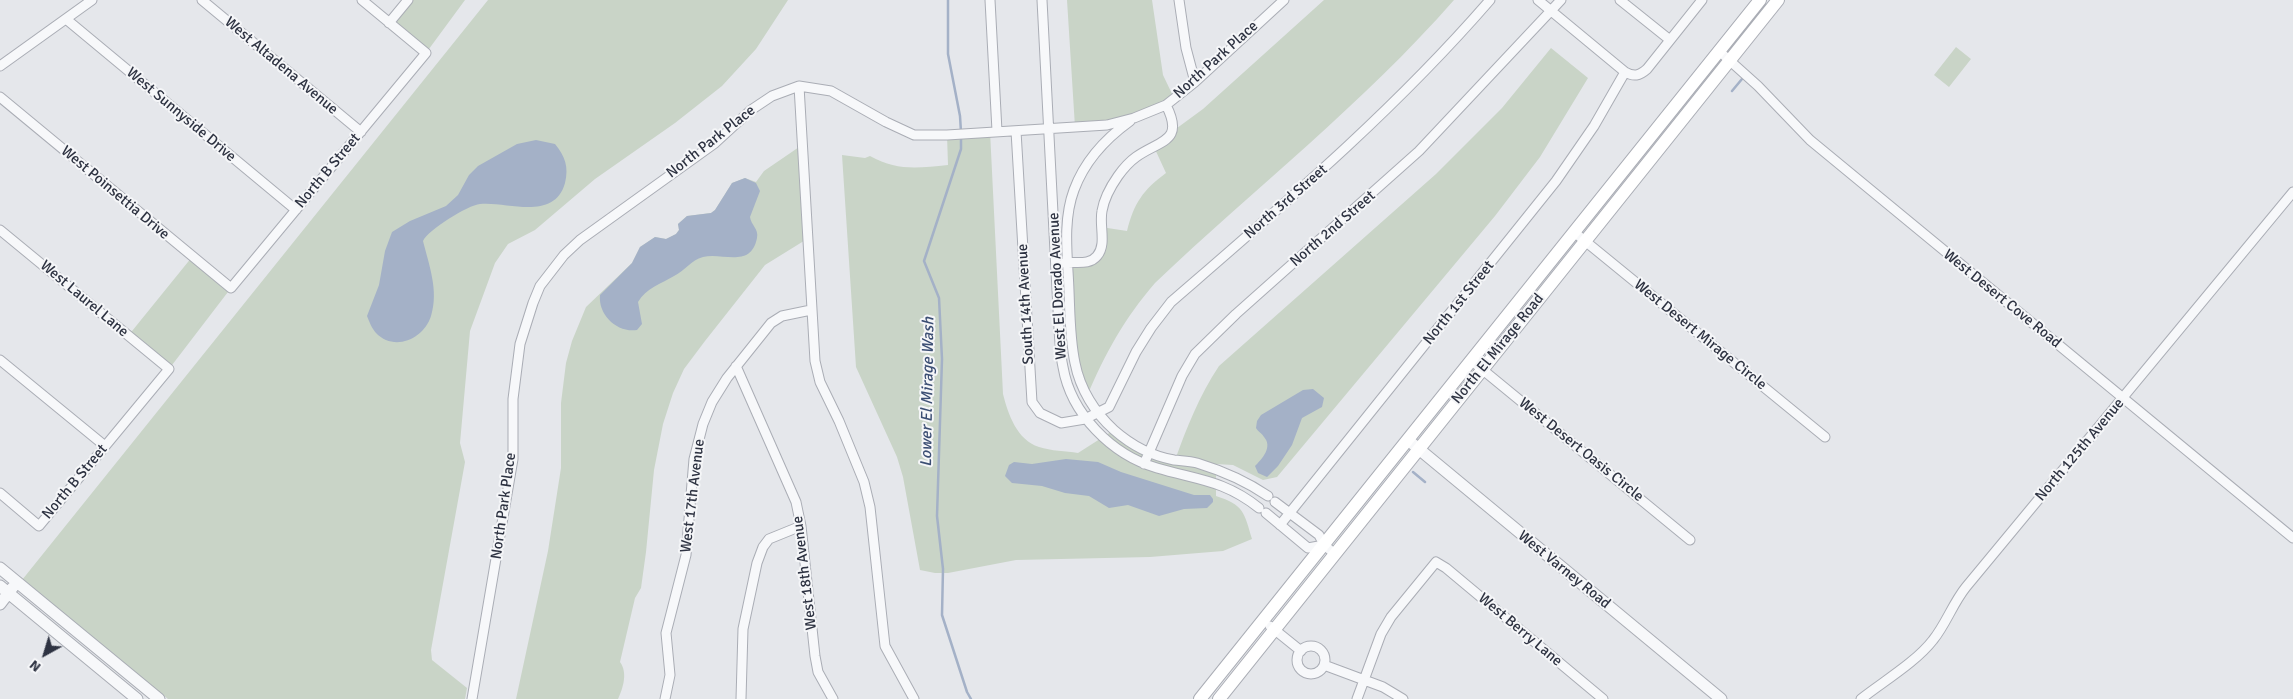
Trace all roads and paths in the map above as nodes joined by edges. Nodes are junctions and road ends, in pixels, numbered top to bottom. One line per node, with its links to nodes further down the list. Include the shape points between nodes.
1 (92, 0): 17 (street)
2 (202, 0): 32 (street, West Altadena Avenue)
3 (362, 0): 18 (street)
4 (408, 0): 18 (street)
5 (990, 0): 30 (street)
6 (1042, 0): 29 (street, West El Dorado Avenue)
7 (1179, 0): 24 (street)
8 (1284, 0): 24 (street, North Park Place)
9 (1490, 0): 48 (street, North 3rd Street, via 1430,68 1372,125 1171,302 1150,328 1109,407)
10 (1538, 0): 16 (street)
11 (1561, 0): 16 (street, North 2nd Street)
12 (1620, 0): 19 (street)
13 (1702, 0): 19 (street)
14 (1760, 0): 20 (main road, North El Mirage Road)
15 (1778, 0): 21 (main road, North El Mirage Road)
16 (1551, 11): 23 (street); 54 (street, North 2nd Street, via 1419,151 1201,347 1182,376)
17 (66, 19): 22 (street); 34 (street, West Sunnyside Drive)
18 (389, 23): 32 (street, North B Street, via 426,53)
19 (1670, 40): 23 (street, via 1641,75)
20 (1719, 51): 21 (street, West Desert Cove Road); 36 (main road, North El Mirage Road)
21 (1730, 60): 37 (main road, North El Mirage Road); 47 (street, West Desert Cove Road, via 1810,140)
22 (0, 66)
23 (1625, 72): 57 (street, North 1st Street, via 1556,182)
24 (1195, 82): 27 (street, North Park Place)
25 (799, 86): 30 (street, North Park Place, via 831,90 908,133 928,136); 41 (street); 75 (street, North Park Place, via 772,96 751,110 715,143 580,240 540,286 520,344 513,399 513,459)
26 (0, 97): 40 (street, West Poinsettia Drive)
27 (1166, 105): 28 (street, North Park Place); 38 (street, via 1174,126 1171,136 1137,157 1116,178 1101,212 1101,250 1088,262)
28 (1134, 118): 29 (street, North Park Place, via 1107,125); 38 (street, West El Dorado Avenue, via 1108,137 1081,173 1067,226)
29 (1049, 129): 31 (street, North Park Place); 39 (street, West El Dorado Avenue)
30 (997, 131): 31 (street, North Park Place)
31 (1016, 131): 49 (street, South 14th Avenue, via 1032,402 1040,413 1061,423)
32 (361, 132): 34 (street, North B Street)
33 (2293, 192): 47 (street, North 125th Avenue)
34 (296, 210): 40 (street, North B Street)
35 (0, 230): 45 (street, West Laurel Lane)
36 (1574, 232): 37 (street, West Desert Mirage Circle); 43 (main road, North El Mirage Road)
37 (1585, 241): 46 (main road, North El Mirage Road); 50 (street, West Desert Mirage Circle)
38 (1068, 262): 39 (street); 48 (street, West El Dorado Avenue, via 1075,364)
39 (1056, 264): 49 (street, West El Dorado Avenue, via 1063,368)
40 (231, 288)
41 (811, 310): 44 (street, West 17th Avenue, via 782,316 771,322); 79 (street, via 820,382 864,482 870,507 885,646)
42 (0, 360): 52 (street)
43 (1472, 360): 46 (street, West Desert Oasis Circle); 51 (main road, North El Mirage Road)
44 (736, 366): 59 (street, West 18th Avenue, via 796,502); 76 (street, West 17th Avenue, via 712,402 694,459 686,555 666,633 670,675)
45 (169, 369): 52 (street, North B Street)
46 (1482, 369): 53 (main road, North El Mirage Road); 61 (street, West Desert Oasis Circle)
47 (2123, 398): 60 (street, West Desert Cove Road); 86 (street, North 125th Avenue, via 1956,600 1934,639)
48 (1096, 413): 49 (street, South 14th Avenue); 54 (street, West El Dorado Avenue, via 1126,440)
49 (1085, 418): 55 (street, West El Dorado Avenue, via 1117,450)
50 (1825, 438)
51 (1408, 440): 53 (street, West Varney Road); 62 (main road, North El Mirage Road)
52 (105, 446): 56 (street, North B Street, via 39,526)
53 (1419, 449): 63 (main road, North El Mirage Road); 85 (street, West Varney Road)
54 (1148, 452): 55 (street, North 2nd Street); 57 (street, West El Dorado Avenue, via 1221,471 1252,485)
55 (1144, 464): 58 (street, West El Dorado Avenue, via 1218,484 1239,494)
56 (0, 493)
57 (1291, 512): 58 (street, North 1st Street); 62 (street, West El Dorado Avenue, via 1319,535)
58 (1280, 525): 62 (street, West El Dorado Avenue, via 1308,548)
59 (801, 526): 77 (street, via 769,539 757,563 743,629); 78 (street, West 18th Avenue, via 814,656 818,672)
60 (2293, 538)
61 (1690, 540)
62 (1324, 545): 63 (street, West El Dorado Avenue); 68 (main road, North El Mirage Road)
63 (1335, 554): 69 (main road, North El Mirage Road)
64 (0, 568): 65 (street)
65 (17, 582): 66 (street); 74 (street)
66 (4, 590): 67 (street); 73 (street)
67 (0, 604)
68 (1264, 620): 69 (street); 80 (main road, North El Mirage Road)
69 (1274, 630): 70 (street); 81 (main road, North El Mirage Road)
70 (1301, 651): 71 (street, via 1309,647 1318,648 1324,656); 71 (street, via 1297,659 1302,671 1315,674)
71 (1324, 665): 72 (street)
72 (1364, 679): 82 (street); 83 (street); 84 (street, West Berry Lane, via 1381,634 1436,562)
73 (137, 699)
74 (159, 699)
75 (472, 699)
76 (664, 699)
77 (741, 699)
78 (833, 699)
79 (914, 699)
80 (1200, 699)
81 (1219, 699)
82 (1357, 699)
83 (1403, 699)
84 (1603, 699)
85 (1721, 699)
86 (1861, 699)

